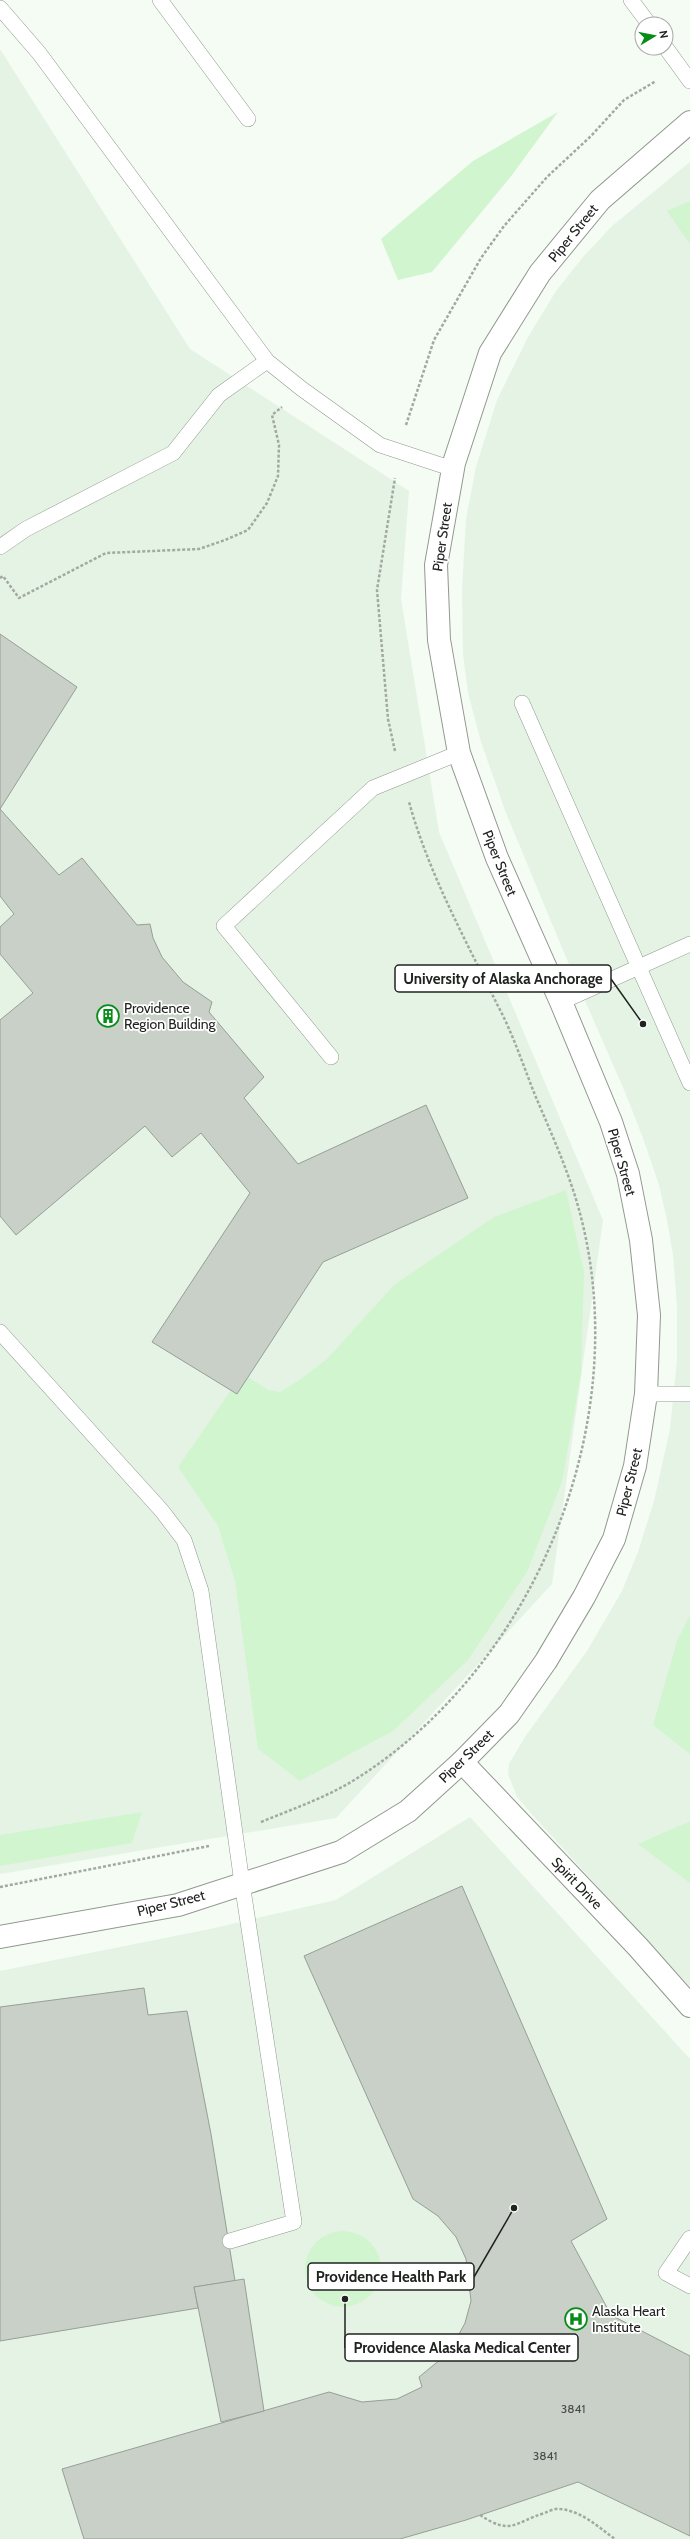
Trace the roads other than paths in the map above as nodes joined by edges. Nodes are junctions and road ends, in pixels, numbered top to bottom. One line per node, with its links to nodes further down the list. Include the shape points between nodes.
1 (9, 0): 4 (lane)
2 (160, 0): 8 (lane)
3 (631, 0): 5 (lane)
4 (0, 8): 10 (lane, via 39,53)
5 (643, 16)
6 (672, 56): 7 (lane)
7 (690, 81)
8 (248, 118)
9 (690, 122): 11 (street, Piper Street, via 600,200 540,273 490,353)
10 (267, 361): 11 (lane, via 380,444); 12 (lane, via 219,395 173,453 26,529)
11 (453, 470): 14 (street, Piper Street, via 436,566 439,640)
12 (0, 547)
13 (522, 703): 16 (lane)
14 (459, 753): 17 (street, Piper Street, via 497,858); 18 (lane, via 373,788 224,926)
15 (690, 944): 16 (lane)
16 (639, 967): 17 (lane); 19 (lane)
17 (561, 1002): 21 (street, Piper Street, via 611,1122 628,1174 641,1240 649,1314)
18 (331, 1057)
19 (690, 1083)
20 (0, 1332): 24 (lane, via 162,1511 184,1540 201,1591)
21 (646, 1394): 22 (lane); 23 (street, Piper Street, via 635,1466 614,1539 584,1597 546,1661 508,1714)
22 (690, 1394)
23 (462, 1762): 24 (street, Piper Street, via 408,1811 342,1852); 26 (street, Spirit Drive, via 638,1947)
24 (242, 1883): 25 (street, Piper Street, via 178,1905); 28 (lane, via 294,2222)
25 (0, 1937)
26 (690, 2006)
27 (690, 2238): 29 (lane, via 666,2273)
28 (230, 2241)
29 (690, 2286)

